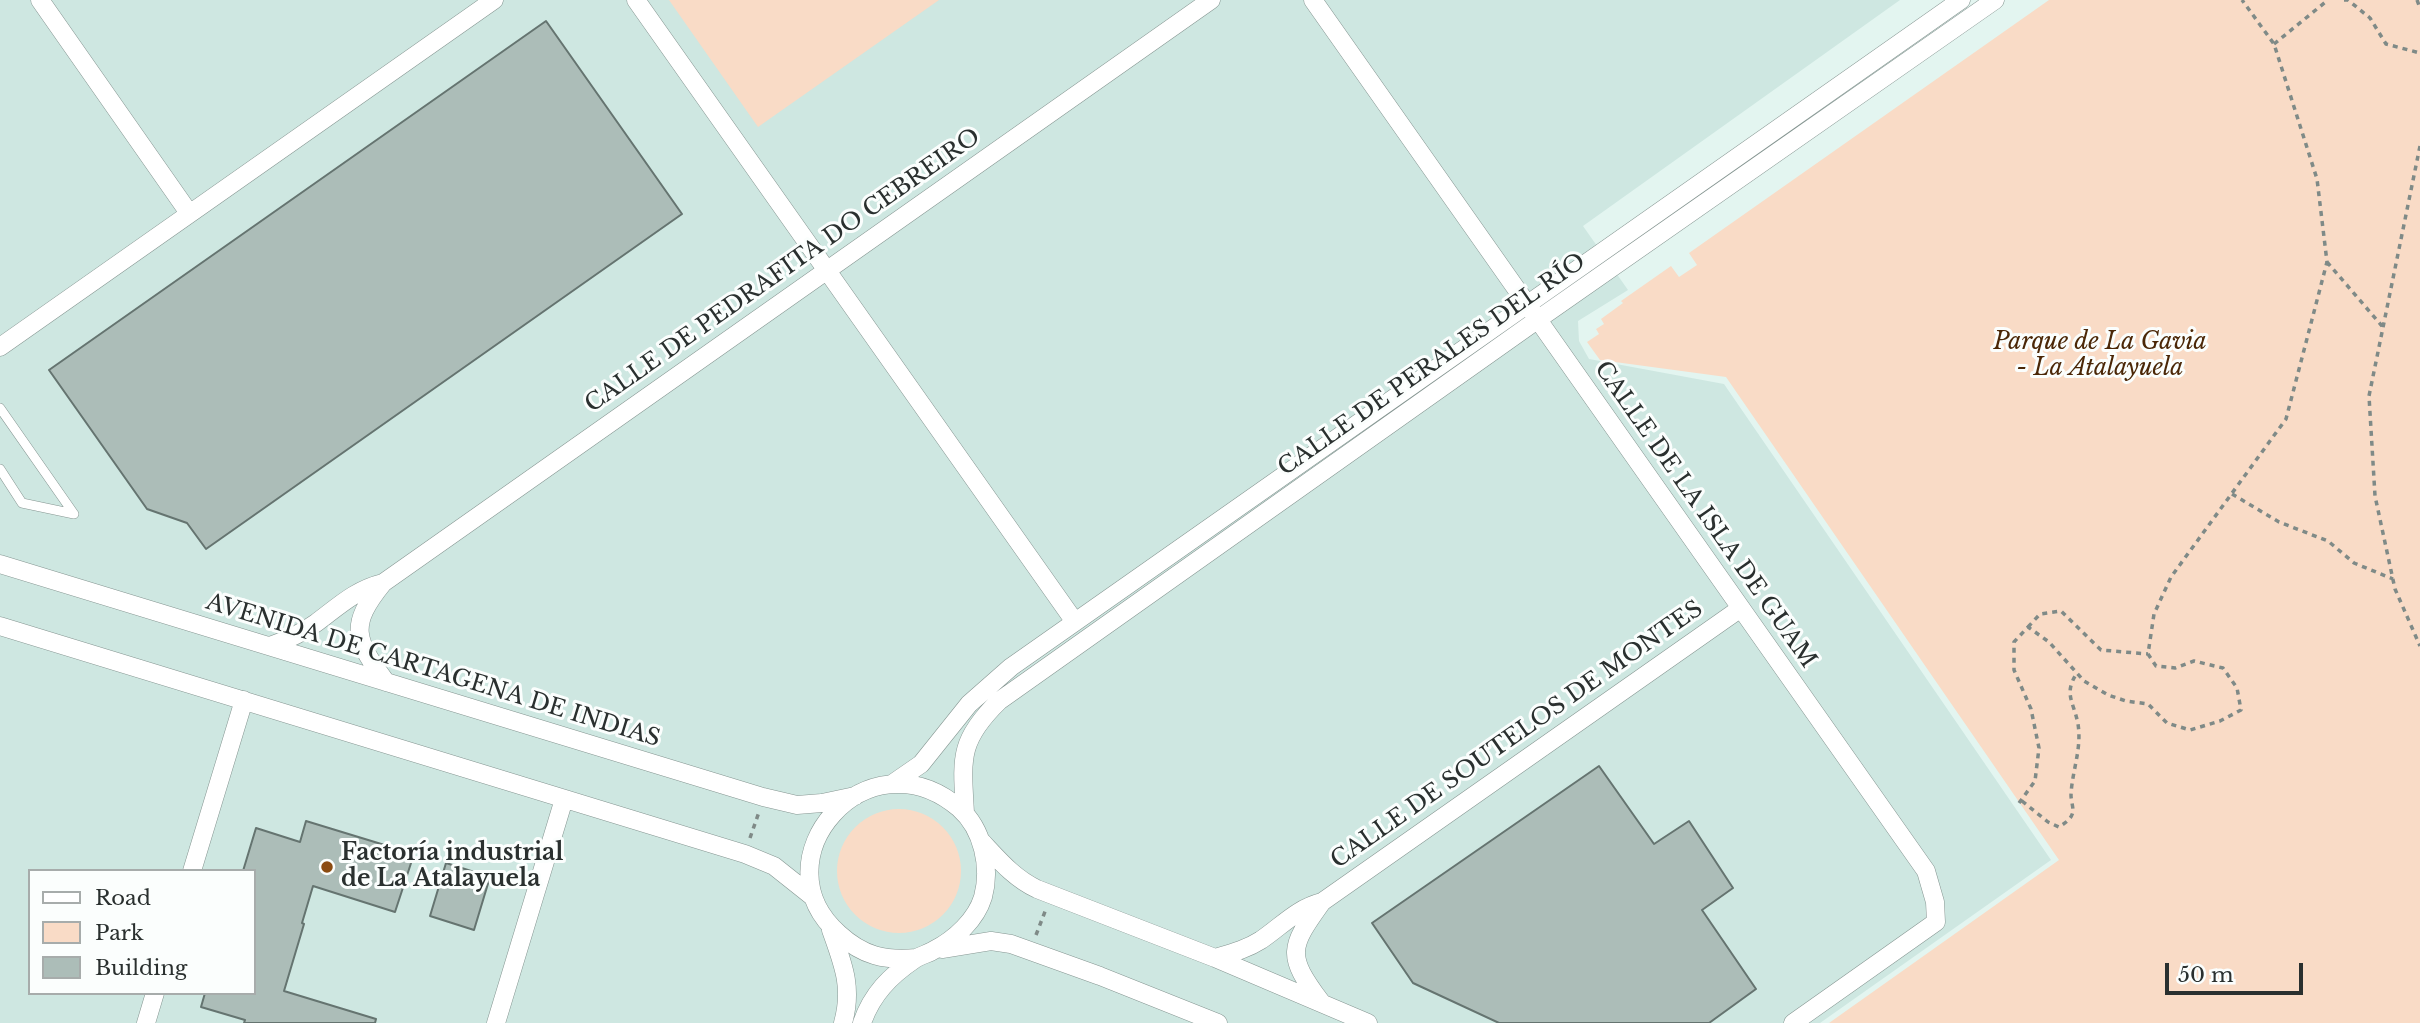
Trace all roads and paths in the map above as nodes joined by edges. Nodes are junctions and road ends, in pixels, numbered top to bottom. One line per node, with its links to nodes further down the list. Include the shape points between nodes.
1 (40, 0): 16 (street)
2 (494, 0): 16 (street)
3 (636, 0): 18 (street)
4 (1211, 0): 18 (street, CALLE DE PEDRAFITA DO CEBREIRO)
5 (1313, 0): 19 (street, CALLE DE LA ISLA DE GUAM)
6 (1961, 0): 19 (street, CALLE DE PERALES DEL RÍO)
7 (1995, 0): 19 (street, CALLE DE PERALES DEL RÍO)
8 (2242, 0): 13 (path)
9 (2328, 0): 13 (path)
10 (2344, 0): 14 (path, via 2370,18 2386,44)
11 (2417, 0): 12 (path)
12 (2420, 8)
13 (2274, 44): 17 (path, via 2317,178)
14 (2420, 53)
15 (2420, 146): 20 (path)
16 (190, 214): 21 (street)
17 (2327, 262): 20 (path); 24 (path, via 2286,419)
18 (828, 270): 27 (street, CALLE DE PEDRAFITA DO CEBREIRO); 29 (street)
19 (1532, 313): 28 (street, CALLE DE LA ISLA DE GUAM); 29 (street, CALLE DE PERALES DEL RÍO); 42 (street, CALLE DE PERALES DEL RÍO, via 999,701 970,738 964,766)
20 (2382, 326): 26 (path, via 2369,396 2375,496)
21 (0, 347)
22 (0, 408): 23 (lane, via 74,514 22,503)
23 (0, 470)
24 (2232, 494): 26 (path, via 2279,522 2328,541 2354,563); 34 (path, via 2171,577 2154,614)
25 (0, 564): 32 (street, AVENIDA DE CARTAGENA DE INDIAS)
26 (2393, 579): 33 (path)
27 (383, 583): 32 (street, CALLE DE PEDRAFITA DO CEBREIRO, via 363,588 313,625); 36 (street, CALLE DE PEDRAFITA DO CEBREIRO, via 362,615 360,636)
28 (1741, 608): 47 (street, CALLE DE SOUTELOS DE MONTES); 62 (street, CALLE DE LA ISLA DE GUAM, via 1926,871 1935,902 1936,922)
29 (1075, 622): 38 (street, CALLE DE PERALES DEL RÍO, via 984,690 921,764)
30 (0, 626): 37 (street)
31 (2028, 627): 34 (path, via 2040,614 2061,611 2101,650); 35 (path); 35 (path, via 2014,642 2014,670 2031,709 2039,748 2035,781 2021,802 2059,827 2073,812 2078,725 2070,684)
32 (271, 646): 36 (street, AVENIDA DE CARTAGENA DE INDIAS)
33 (2420, 646)
34 (2148, 654): 35 (path, via 2156,666 2175,668 2194,661 2222,668 2237,688 2241,710 2190,730 2167,723 2148,705 2108,695)
35 (2077, 673)
36 (386, 682): 39 (street, AVENIDA DE CARTAGENA DE INDIAS, via 763,797 797,805)
37 (244, 700): 40 (street); 45 (street)
38 (892, 784): 39 (street); 42 (street, via 931,790)
39 (855, 796): 46 (street, via 821,829 810,868)
40 (564, 799): 46 (street, via 758,858); 57 (street)
41 (759, 811): 43 (path)
42 (965, 813): 44 (street)
43 (750, 840)
44 (980, 840): 51 (street, via 986,882 982,899 957,936); 53 (street, via 1030,886)
45 (193, 869)
46 (813, 897): 49 (street)
47 (1322, 902): 53 (street, CALLE DE SOUTELOS DE MONTES, via 1305,907 1261,940); 55 (street, CALLE DE SOUTELOS DE MONTES, via 1296,944 1303,978)
48 (1046, 909): 50 (path)
49 (830, 926): 52 (street, via 849,944 872,955 894,960); 58 (street, via 849,995)
50 (1036, 937)
51 (935, 950): 52 (street); 60 (street, via 991,941 1011,944)
52 (917, 958): 59 (street, via 876,992)
53 (1215, 958): 55 (street)
54 (154, 995): 56 (street)
55 (1321, 1002): 61 (street)
56 (146, 1023)
57 (496, 1023)
58 (843, 1023)
59 (862, 1023)
60 (1218, 1023)
61 (1368, 1023)
62 (1793, 1023)

